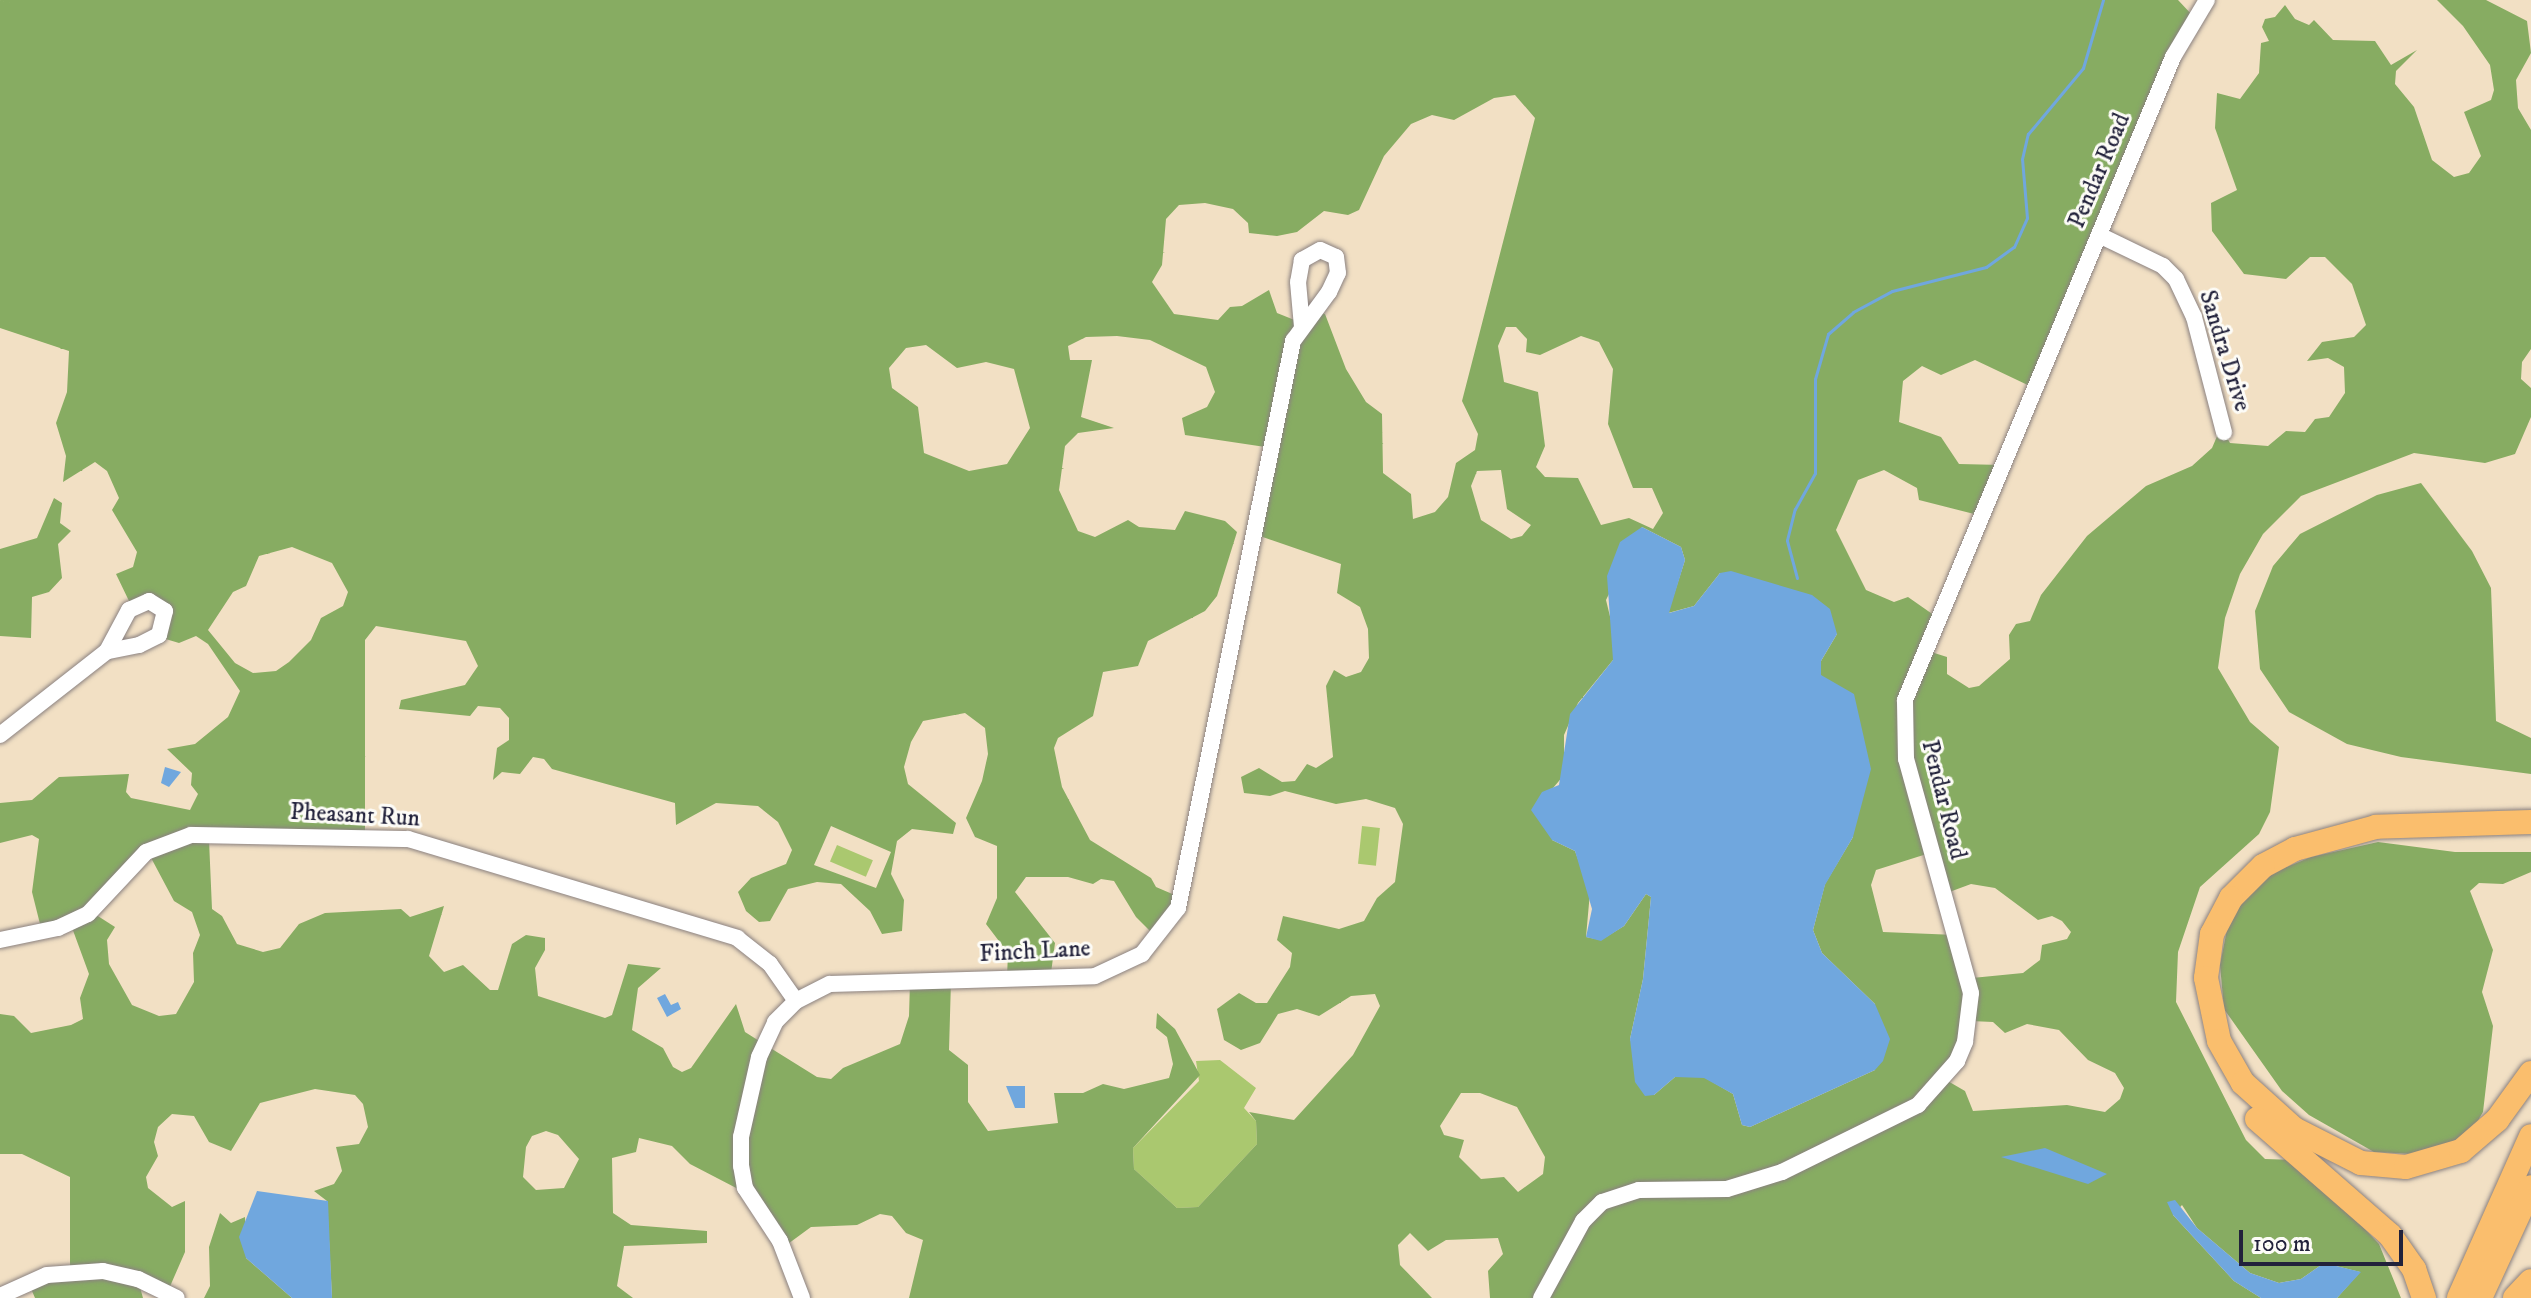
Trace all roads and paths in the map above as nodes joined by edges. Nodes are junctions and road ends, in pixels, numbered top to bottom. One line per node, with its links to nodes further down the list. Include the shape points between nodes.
1 (2207, 0): 2 (street, Pendar Road, via 2173,57)
2 (2099, 235): 4 (street, Sandra Drive, via 2163,266 2176,279 2194,317); 18 (street, Pendar Road, via 1902,714 1916,805 1971,993 1965,1042 1957,1061 1918,1105 1782,1172 1727,1189 1639,1190 1602,1202 1583,1221)
3 (1302, 327): 10 (street, Finch Lane, via 1293,341 1178,908 1142,954 1095,976 830,984)
4 (2224, 432)
5 (107, 651): 6 (street)
6 (0, 735)
7 (2531, 810): 19 (highway, via 2380,813 2300,834 2259,854 2229,879 2196,941 2195,1005 2218,1070 2260,1121 2398,1244)
8 (2531, 822): 11 (highway, via 2376,827 2295,849 2263,866 2231,898 2212,934 2206,978 2219,1041 2243,1083 2294,1129 2361,1163 2406,1167 2461,1151 2497,1120)
9 (0, 940): 10 (street, Pheasant Run, via 58,928 88,914 146,852 191,835 408,839 737,938 770,964)
10 (796, 1001): 17 (street, Finch Lane, via 775,1022 759,1057 741,1137 745,1188 780,1241)
11 (2531, 1073)
12 (2531, 1136): 20 (highway)
13 (2531, 1187): 21 (highway)
14 (2531, 1281): 22 (highway)
15 (0, 1296): 16 (street, via 47,1275 103,1271 138,1279)
16 (177, 1298)
17 (802, 1298)
18 (1541, 1298)
19 (2424, 1298)
20 (2459, 1298)
21 (2480, 1298)
22 (2515, 1298)

